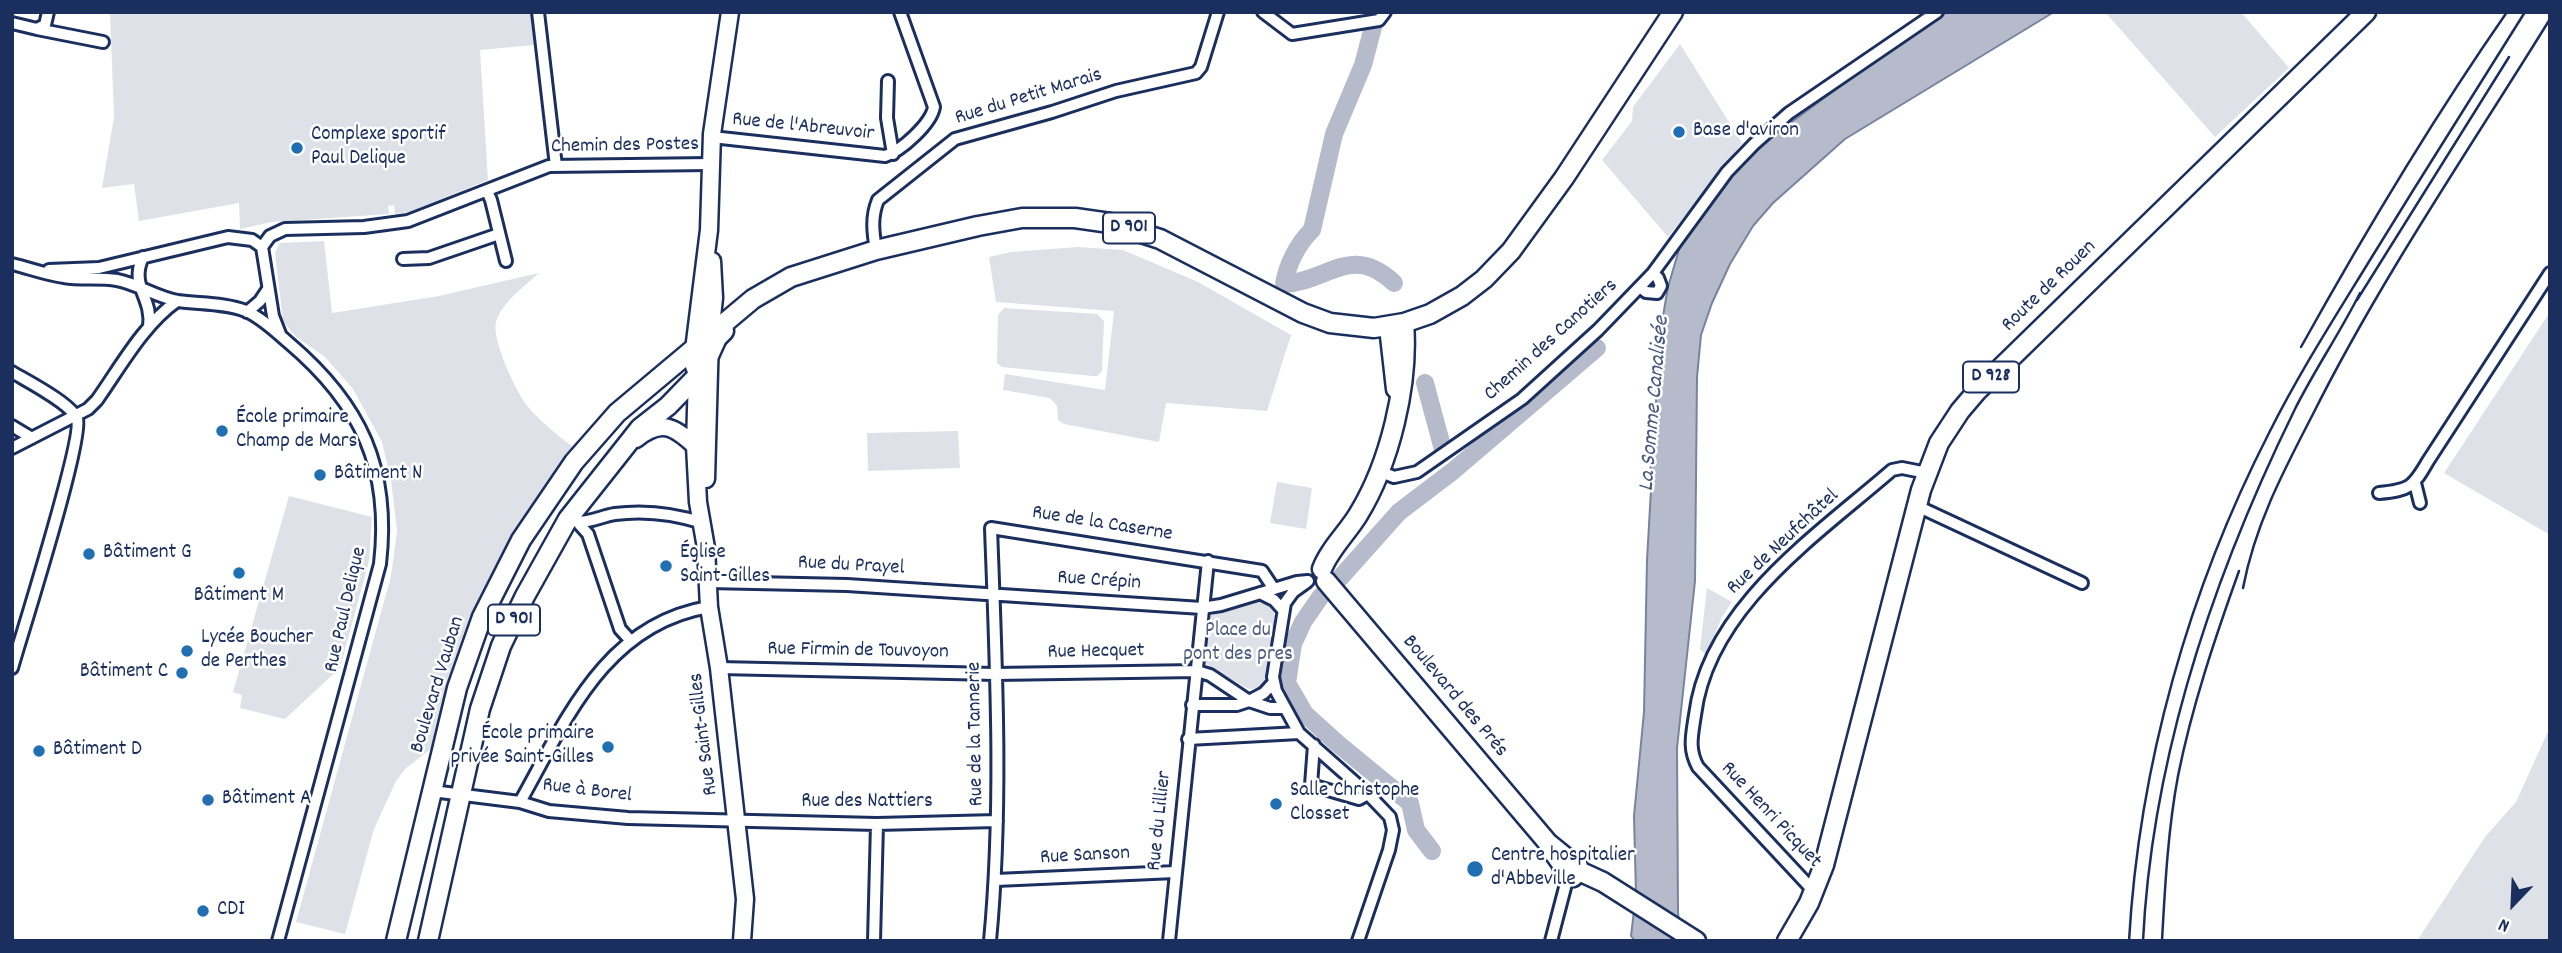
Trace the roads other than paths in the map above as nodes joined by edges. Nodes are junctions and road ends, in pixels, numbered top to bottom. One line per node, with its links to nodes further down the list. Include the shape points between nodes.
1 (48, 12): 12 (street, via 45,25)
2 (538, 12): 18 (street)
3 (730, 12): 15 (street, Rue Saint-Gilles)
4 (900, 12): 16 (street, Rue de l'Abreuvoir, via 934,107 933,114)
5 (1218, 12): 23 (street, Rue du Petit Marais, via 1196,73 1116,91 955,139 878,200 872,229)
6 (1263, 12): 10 (street, via 1292,34)
7 (1673, 12): 37 (main road, D 901, via 1511,251 1462,296)
8 (1937, 12): 52 (street, Chemin des Canotiers, via 1789,113 1754,144 1727,172 1653,273 1522,399 1417,472 1394,477)
9 (2366, 12): 53 (main road, Route de Rouen / D 928, via 1978,391 1945,433)
10 (1378, 18)
11 (12, 23): 12 (street)
12 (37, 29): 13 (street)
13 (103, 42)
14 (888, 80): 16 (street, via 887,118)
15 (712, 137): 16 (street, Rue de l'Abreuvoir); 17 (street, Rue Saint-Gilles)
16 (893, 154)
17 (711, 164): 18 (street, Chemin des Postes); 20 (street, Rue Saint-Gilles)
18 (556, 166): 19 (street, Chemin des Postes, via 540,168)
19 (487, 191): 21 (street); 22 (street, Chemin des Postes, via 408,221 285,229 270,236)
20 (709, 230): 34 (street, Rue Saint-Gilles); 41 (street, Rue Saint-Gilles)
21 (499, 234): 25 (street, via 429,258); 26 (street)
22 (262, 247): 24 (street, via 252,240 228,237); 31 (street)
23 (876, 250): 28 (main road, D 901); 39 (main road, D 901, via 1022,219 1110,223 1180,248 1303,313)
24 (143, 257): 29 (street, via 99,268); 32 (street, via 137,275)
25 (403, 259)
26 (506, 261)
27 (12, 264): 29 (street)
28 (835, 264): 36 (main road, via 777,283); 41 (main road, D 901)
29 (36, 270): 32 (street, via 62,277 115,280)
30 (2550, 274): 54 (street)
31 (268, 289): 35 (street); 40 (street)
32 (142, 290): 33 (street, Rue Paul Delique); 38 (street)
33 (177, 301): 35 (street, Rue Paul Delique); 38 (street)
34 (714, 310): 36 (street); 41 (street, Rue Saint-Gilles)
35 (247, 312): 40 (street, Rue Paul Delique)
36 (732, 316): 41 (main road)
37 (1397, 325): 39 (main road, D 901); 42 (main road); 45 (main road, via 1405,365)
38 (149, 327): 46 (street, via 97,400)
39 (1354, 327): 42 (main road, via 1373,339)
40 (282, 337): 96 (street, Rue Paul Delique, via 325,375 352,412 372,456 383,522 374,589)
41 (703, 339): 44 (main road, D 901, via 705,366); 59 (street, Rue Saint-Gilles, via 708,400); 85 (main road, Boulevard Vauban / D 901, via 617,413 574,462 521,540 468,654)
42 (1392, 361): 45 (main road)
43 (12, 372): 46 (street)
44 (697, 374): 49 (street, Rue Saint-Gilles); 51 (main road, D 901)
45 (1397, 404): 52 (main road)
46 (76, 416): 48 (street); 72 (street, via 77,436)
47 (12, 426): 48 (street)
48 (32, 438): 50 (street)
49 (695, 446): 51 (street, via 664,426 645,432); 59 (street, Rue Saint-Gilles)
50 (12, 448)
51 (616, 457): 58 (main road, D 901)
52 (1379, 471): 62 (main road, via 1359,514)
53 (1927, 473): 57 (main road, Route de Rouen / D 928); 84 (street, Rue de Neufchâtel, via 1892,470 1739,610 1702,677 1690,745)
54 (2415, 483): 55 (street); 56 (street)
55 (2379, 493)
56 (2420, 503)
57 (1917, 506): 64 (street); 95 (main road, Route de Rouen / D 928, via 1824,865)
58 (573, 521): 59 (street, via 617,513 674,514); 71 (street, via 588,534 620,629); 86 (main road, D 901, via 525,596 501,646)
59 (703, 523): 63 (street, Rue Saint-Gilles)
60 (991, 528): 61 (street, Rue de la Caserne); 67 (street, Rue de la Tannerie)
61 (1208, 561): 65 (street, Rue de la Caserne, via 1262,571); 69 (street, Rue du Lillier)
62 (1317, 578): 65 (street, Rue Crépin); 70 (street, via 1293,592); 92 (main road, Boulevard des Prés)
63 (708, 582): 67 (street, Rue du Prayel); 68 (street, Rue Saint-Gilles)
64 (2082, 583)
65 (1274, 589): 66 (street, Rue Crépin)
66 (1260, 593): 69 (street, Rue Crépin); 70 (street)
67 (993, 594): 69 (street, Rue Crépin); 76 (street, Rue de la Tannerie)
68 (709, 607): 71 (street, via 677,614); 74 (street, Rue Saint-Gilles)
69 (1202, 608): 75 (street, Rue du Lillier)
70 (1283, 610): 77 (street)
71 (630, 640): 88 (street, via 583,691)
72 (16, 644): 73 (street)
73 (12, 668)
74 (719, 668): 76 (street, Rue Firmin de Touvoyon); 90 (street, Rue Saint-Gilles)
75 (1197, 671): 76 (street, Rue Hecquet); 78 (street); 79 (street, Rue du Lillier)
76 (995, 674): 89 (street, Rue de la Tannerie)
77 (1274, 682): 78 (street); 80 (street)
78 (1249, 701): 79 (street); 80 (street)
79 (1192, 705): 82 (street, Rue du Lillier)
80 (1284, 708): 81 (street)
81 (1299, 733): 82 (street); 83 (street)
82 (1188, 739): 93 (street, Rue du Lillier)
83 (1314, 745): 87 (street); 87 (street, via 1311,785 1359,799)
84 (1698, 767): 95 (street, Rue Henri Picquet)
85 (432, 791): 86 (street, Rue à Borel); 97 (main road, Boulevard Vauban / D 901)
86 (460, 794): 88 (street, Rue à Borel); 98 (main road, D 901)
87 (1368, 794): 103 (street, via 1390,817 1393,830)
88 (520, 802): 90 (street, Rue à Borel, via 549,811)
89 (997, 821): 91 (street, Rue des Nattiers); 94 (street, Rue de la Tannerie)
90 (737, 822): 91 (street, Rue des Nattiers); 99 (street, Rue Saint-Gilles, via 745,899)
91 (877, 824): 100 (street)
92 (1569, 869): 104 (street); 105 (main road, Boulevard des Prés, via 1591,875)
93 (1175, 872): 94 (street, Rue Sanson); 102 (street, Rue du Lillier)
94 (996, 880): 101 (street, Rue de la Tannerie)
95 (1812, 888): 106 (main road, Route de Rouen / D 928); 107 (main road, Route de Rouen / D 928)
96 (278, 941)
97 (396, 941)
98 (428, 941)
99 (742, 941)
100 (874, 941)
101 (990, 941)
102 (1169, 941)
103 (1358, 941)
104 (1551, 941)
105 (1696, 941)
106 (1777, 941)
107 (1787, 941)

